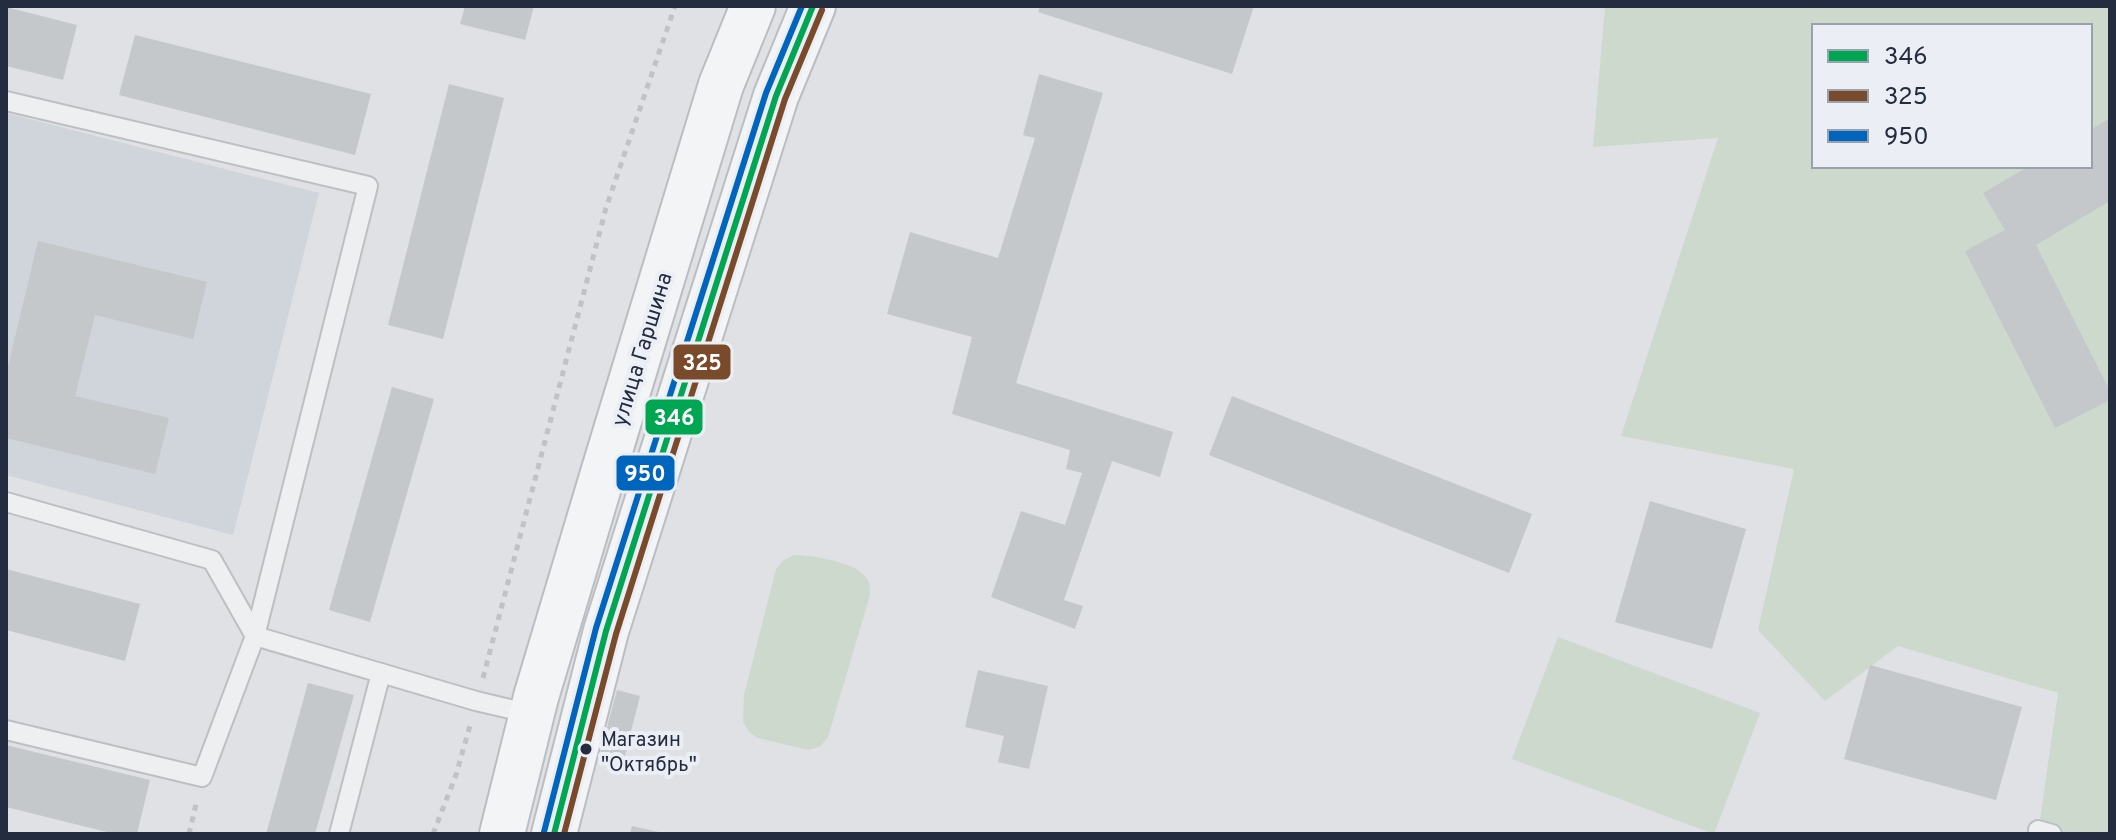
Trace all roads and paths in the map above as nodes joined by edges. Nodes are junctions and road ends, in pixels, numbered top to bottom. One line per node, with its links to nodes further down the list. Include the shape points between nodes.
1 (675, 6): 8 (path, via 606,208)
2 (753, 6): 9 (main road, улица Гаршина, via 721,85)
3 (813, 6): 16 (main road, via 776,96 610,616)
4 (6, 101): 6 (lane, via 368,186)
5 (6, 502): 6 (lane, via 212,560)
6 (255, 636): 7 (lane); 11 (lane)
7 (381, 673): 8 (lane); 13 (lane)
8 (476, 701): 9 (lane); 14 (path)
9 (531, 714): 15 (main road, улица Гаршина)
10 (6, 730): 11 (lane)
11 (202, 777): 12 (path)
12 (189, 834)
13 (339, 834)
14 (433, 834)
15 (502, 834)
16 (554, 834)

